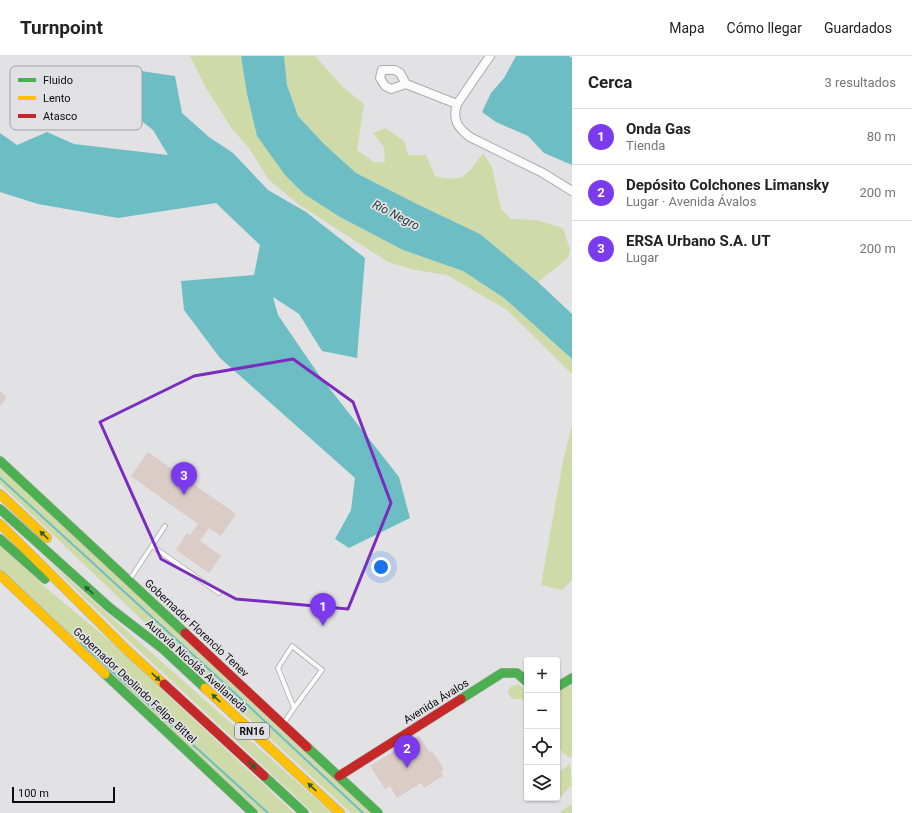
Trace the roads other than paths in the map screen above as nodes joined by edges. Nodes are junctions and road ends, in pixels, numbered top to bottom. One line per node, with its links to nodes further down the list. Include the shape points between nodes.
1 (490, 56): 3 (street)
2 (406, 84): 3 (street)
3 (457, 104): 4 (street, via 454,113 460,130)
4 (572, 191)
5 (0, 461): 13 (main road, Gobernador Florencio Tenev)
6 (0, 494): 15 (main road, one-way to 6)
7 (0, 509): 15 (main road, Autovía Nicolás Avellaneda / RN16, one-way to 7, via 110,608)
8 (0, 524): 16 (main road, RN16)
9 (165, 526): 11 (lane)
10 (0, 539): 16 (main road)
11 (152, 546): 13 (lane); 14 (lane)
12 (0, 575): 23 (main road, Gobernador Deolindo Felipe Bittel)
13 (128, 581): 21 (main road, Gobernador Florencio Tenev)
14 (219, 593)
15 (163, 649): 25 (main road, Autovía Nicolás Avellaneda / RN16, one-way to 15)
16 (128, 651): 24 (main road, RN16, one-way to 24)
17 (572, 678): 19 (main road)
18 (524, 679): 22 (main road, Avenida Ávalos, via 518,673 502,673)
19 (560, 685)
20 (294, 708): 20 (lane, via 278,668 292,646 322,670); 21 (lane)
21 (284, 724): 22 (main road, Gobernador Florencio Tenev)
22 (339, 776): 26 (main road, Gobernador Florencio Tenev)
23 (253, 813)
24 (304, 813)
25 (340, 813)
26 (378, 813)

